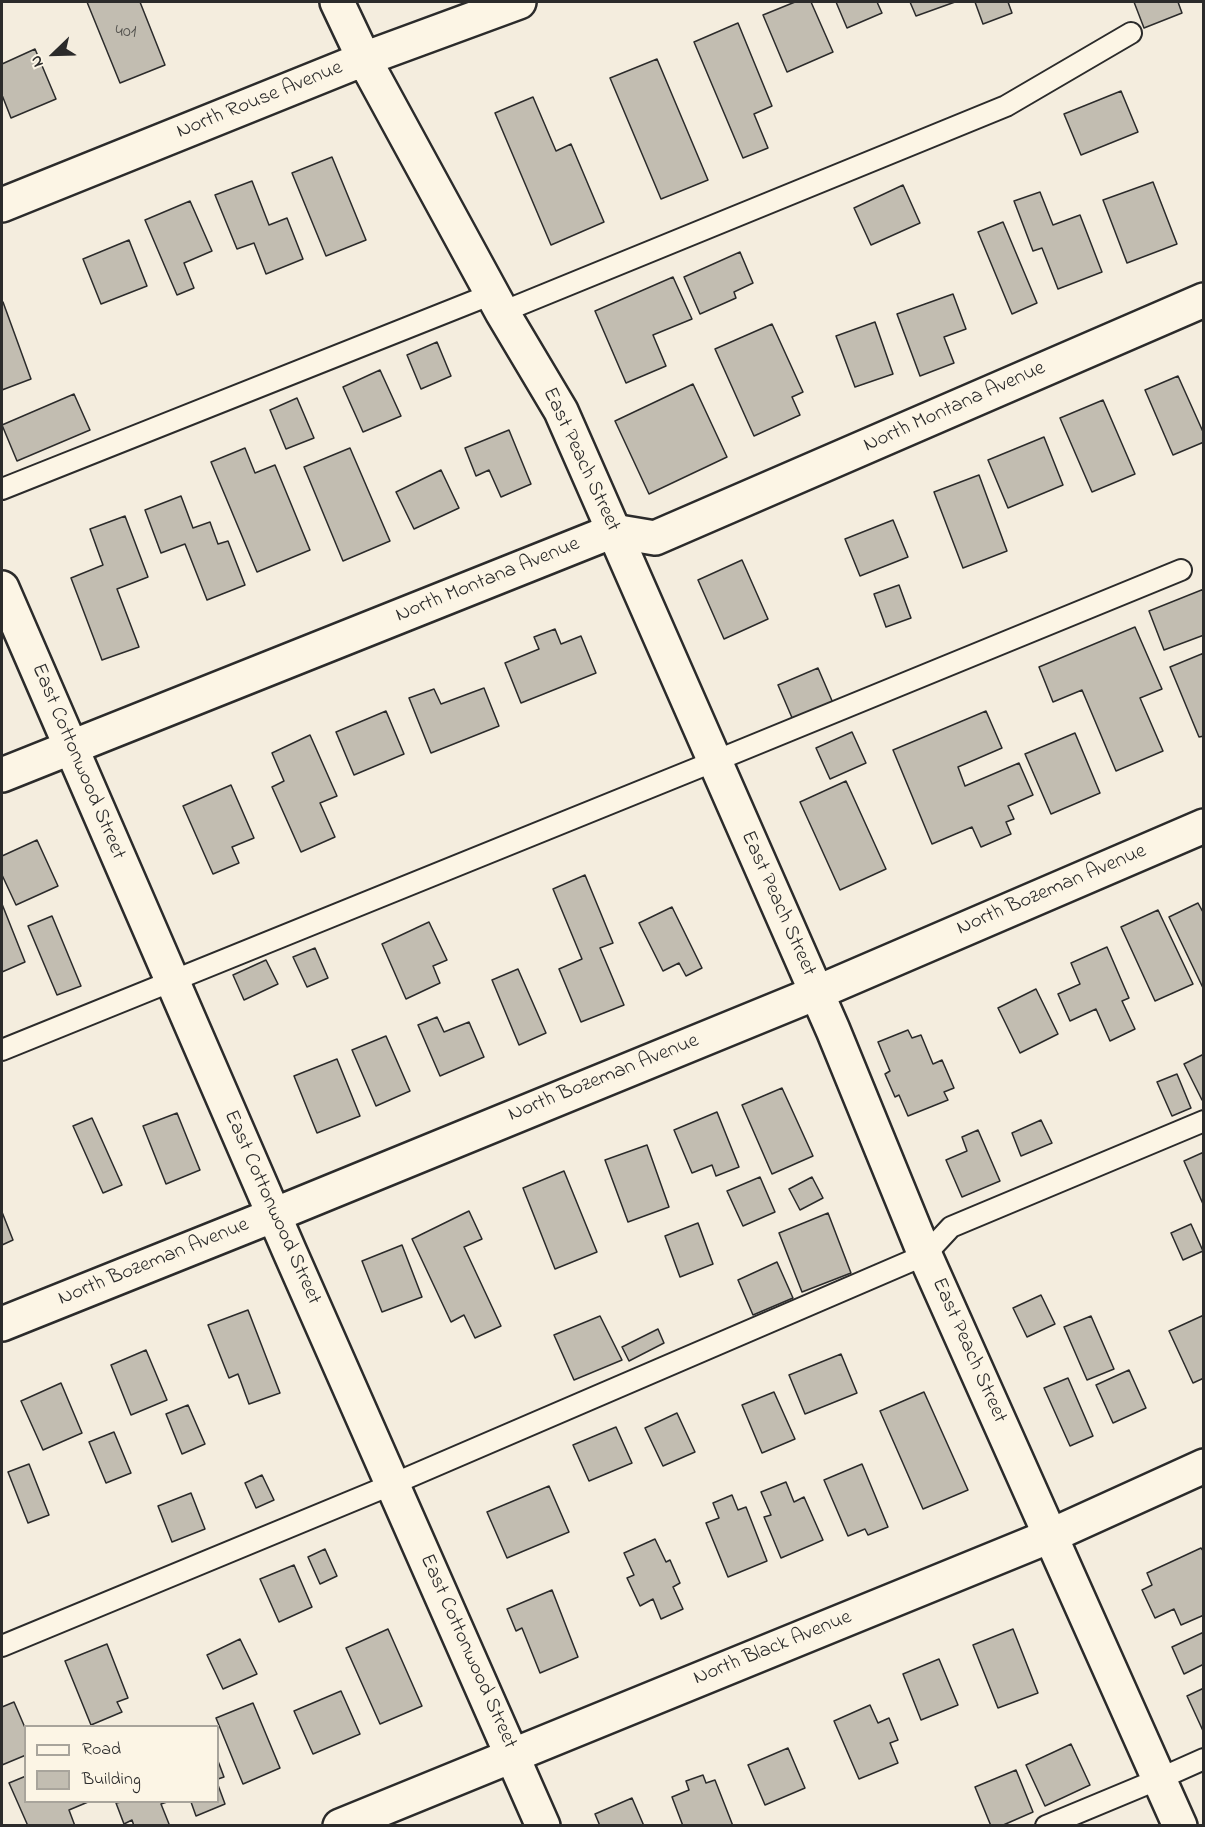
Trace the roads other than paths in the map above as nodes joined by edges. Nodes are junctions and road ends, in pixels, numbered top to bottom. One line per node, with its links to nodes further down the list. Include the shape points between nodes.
1 (337, 2): 4 (street, East Peach Street)
2 (519, 2): 4 (street, North Rouse Avenue)
3 (1131, 33): 7 (lane, via 1006,106)
4 (364, 59): 5 (street, North Rouse Avenue); 7 (street, East Peach Street)
5 (2, 205)
6 (1203, 300): 9 (street, North Montana Avenue, via 655,538)
7 (497, 303): 8 (lane); 9 (street, East Peach Street, via 561,411)
8 (2, 489)
9 (613, 531): 12 (street, North Montana Avenue); 13 (street, East Peach Street)
10 (1182, 570): 13 (lane)
11 (2, 588): 12 (street, East Cottonwood Street)
12 (70, 747): 14 (street, North Montana Avenue); 16 (street, East Cottonwood Street)
13 (715, 761): 16 (lane); 17 (street, East Peach Street)
14 (2, 775)
15 (1203, 826): 17 (street, North Bozeman Avenue)
16 (172, 981): 18 (lane); 20 (street, East Cottonwood Street)
17 (816, 993): 20 (street, North Bozeman Avenue); 21 (street, East Peach Street)
18 (2, 1050)
19 (1203, 1121): 21 (lane, via 951,1227)
20 (274, 1215): 22 (street, North Bozeman Avenue); 24 (street, East Cottonwood Street)
21 (925, 1255): 24 (lane); 25 (street, East Peach Street)
22 (2, 1324)
23 (1203, 1466): 25 (street, North Black Avenue)
24 (393, 1484): 26 (lane); 27 (street, East Cottonwood Street)
25 (1050, 1536): 27 (street, North Black Avenue); 29 (street, East Peach Street)
26 (2, 1646)
27 (512, 1756): 30 (street, North Black Avenue); 31 (street, East Cottonwood Street)
28 (1203, 1759): 29 (lane)
29 (1159, 1779): 32 (lane); 33 (street, East Peach Street)
30 (340, 1826)
31 (543, 1826)
32 (1046, 1826)
33 (1180, 1826)

